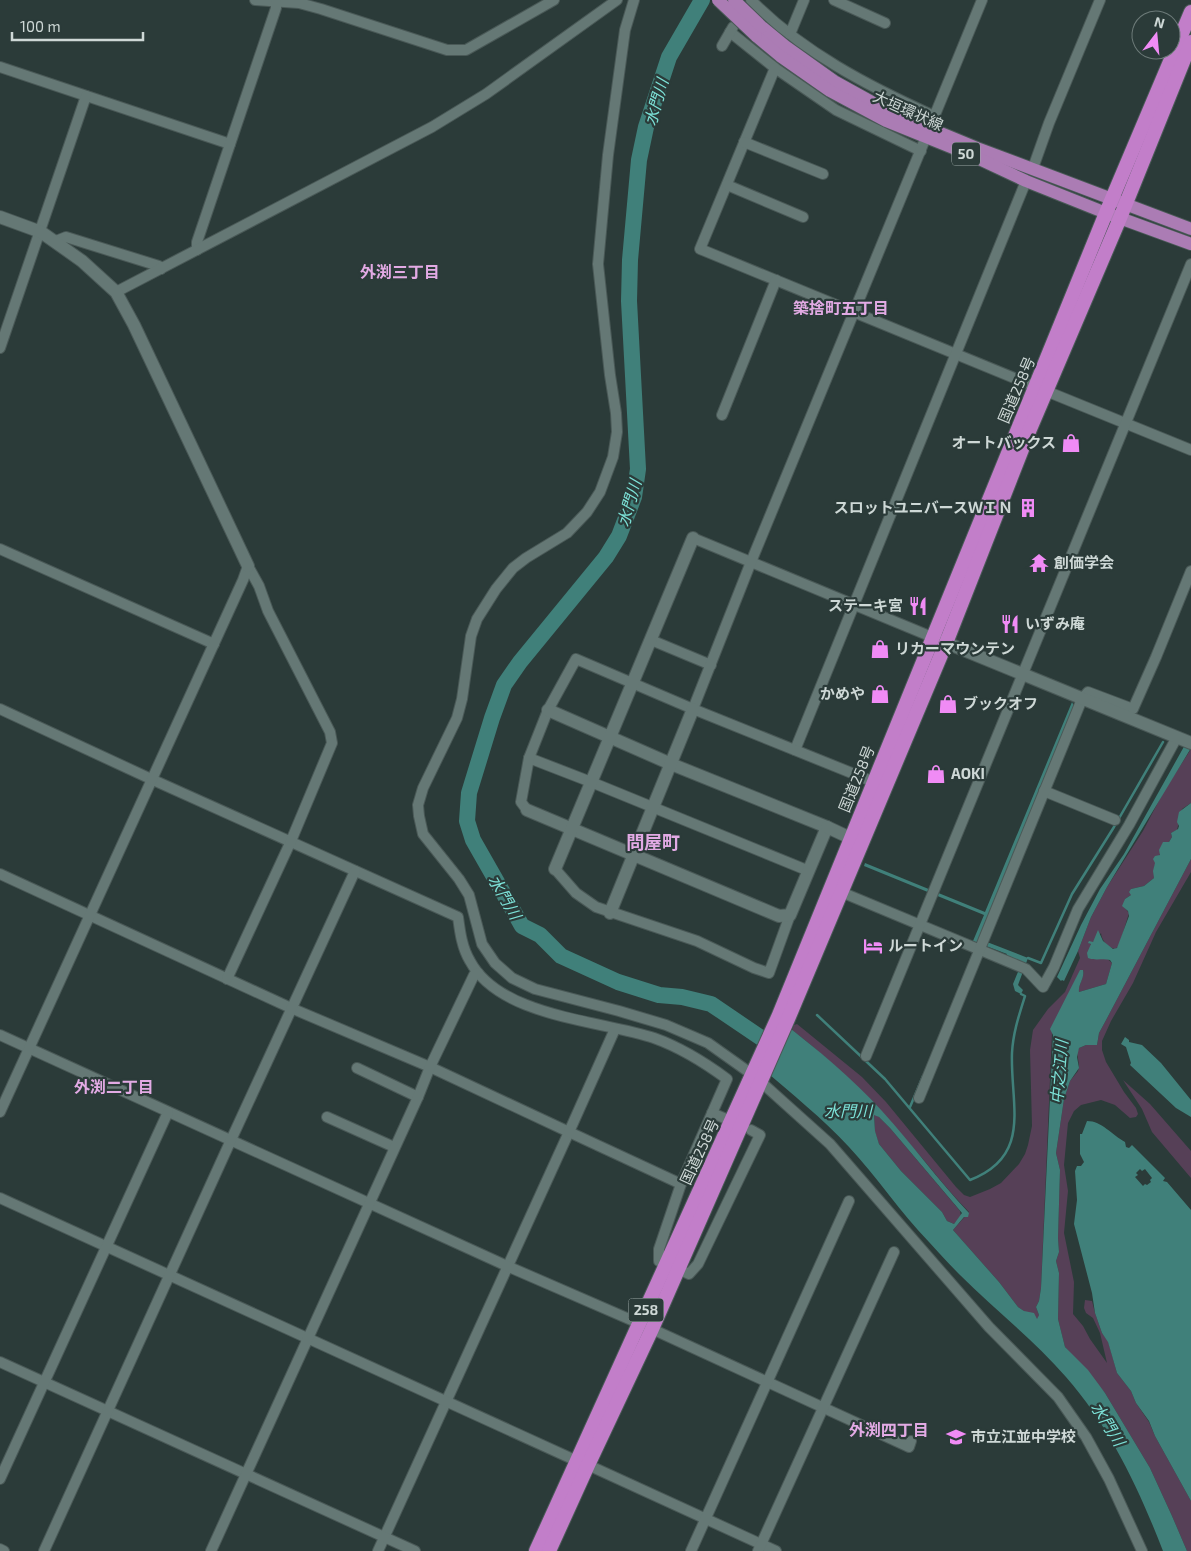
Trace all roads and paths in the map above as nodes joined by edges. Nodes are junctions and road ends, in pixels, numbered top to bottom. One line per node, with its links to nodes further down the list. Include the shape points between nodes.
1 (255, 0): 12 (street)
2 (554, 0): 12 (street, via 466,50 447,50 321,9)
3 (617, 0): 41 (street, via 486,94 432,127)
4 (634, 0): 107 (street, via 625,30 608,155 598,264 618,432 613,458 600,492 587,512 567,534 513,568 477,620 471,636 457,718 423,788 418,805 419,816 422,834 469,895 482,944 495,963 512,978 535,989 666,1025 708,1043)
5 (718, 0): 16 (main road, 大垣環状線 / 50, bridge)
6 (734, 0): 16 (main road, 大垣環状線 / 50, bridge)
7 (750, 0): 15 (street); 17 (street)
8 (804, 0): 17 (street)
9 (834, 0): 14 (street)
10 (982, 0): 23 (street)
11 (1100, 0): 27 (street)
12 (276, 2): 25 (street)
13 (1191, 12): 31 (highway, 国道258号 / 258)
14 (886, 23)
15 (730, 32): 19 (street); 21 (street)
16 (759, 32): 23 (main road, 大垣環状線 / 50, via 780,56 830,91 886,121)
17 (790, 34): 23 (street)
18 (1191, 42): 32 (highway, 国道258号 / 258)
19 (722, 46)
20 (0, 67): 22 (street)
21 (775, 68): 24 (street); 26 (street, via 836,110)
22 (86, 96): 25 (street); 38 (street)
23 (930, 127): 26 (street); 27 (main road, 大垣環状線 / 50); 29 (main road, 大垣環状線 / 50, via 973,156)
24 (744, 142): 28 (street); 30 (street)
25 (230, 144): 41 (street)
26 (921, 151): 46 (street)
27 (1033, 168): 31 (main road, 大垣環状線 / 50)
28 (823, 174)
29 (1026, 181): 33 (main road, 大垣環状線 / 50); 48 (street)
30 (727, 185): 35 (street); 44 (street, via 700,249)
31 (1112, 199): 32 (main road, 大垣環状線 / 50); 33 (highway, 国道258号 / 258)
32 (1126, 205): 36 (highway, 国道258号 / 258); 37 (main road, 大垣環状線 / 50)
33 (1106, 213): 36 (main road, 大垣環状線 / 50); 49 (highway, 国道258号 / 258)
34 (0, 217): 38 (street)
35 (803, 217)
36 (1120, 218): 40 (main road, 大垣環状線 / 50); 49 (highway, 国道258号 / 258)
37 (1191, 229)
38 (41, 232): 39 (street); 47 (street)
39 (56, 241): 43 (street, via 66,237); 45 (street)
40 (1191, 244)
41 (197, 250): 43 (street)
42 (1191, 264): 51 (street)
43 (161, 268): 45 (street)
44 (776, 280): 46 (street); 50 (street)
45 (116, 292): 56 (street)
46 (855, 312): 48 (street); 55 (street)
47 (0, 348)
48 (955, 354): 49 (street); 58 (street)
49 (1041, 389): 51 (street); 59 (highway, 国道258号 / 258); 61 (highway, 国道258号 / 258)
50 (722, 415)
51 (1126, 423): 52 (street); 64 (street)
52 (1191, 450)
53 (693, 538): 55 (street); 60 (street)
54 (0, 549): 62 (street)
55 (751, 562): 58 (street); 63 (street)
56 (248, 566): 62 (street); 85 (street, via 330,732 332,743)
57 (1191, 571): 66 (street, via 1133,709 1088,692)
58 (853, 604): 59 (street); 72 (street)
59 (932, 637): 61 (street); 77 (highway, 国道258号 / 258)
60 (650, 640): 63 (street); 65 (street)
61 (946, 643): 64 (street); 84 (highway, 国道258号 / 258)
62 (214, 644): 75 (street)
63 (711, 665): 68 (street)
64 (1022, 674): 66 (street); 95 (street)
65 (633, 683): 68 (street); 69 (street, via 576,659); 70 (street)
66 (1082, 699): 71 (street); 78 (street)
67 (0, 709): 75 (street)
68 (693, 709): 72 (street); 74 (street)
69 (548, 710): 70 (street); 73 (street)
70 (610, 736): 74 (street); 76 (street)
71 (1183, 740): 96 (street, via 1078,910 1043,987 1021,967)
72 (795, 750): 77 (street)
73 (529, 758): 76 (street); 80 (street, via 521,802)
74 (671, 764): 79 (street); 82 (street)
75 (151, 779): 85 (street); 93 (street)
76 (592, 782): 79 (street); 83 (street)
77 (874, 782): 84 (highway, 国道258号 / 258)
78 (1044, 791): 81 (street); 96 (street)
79 (653, 807): 86 (street); 89 (street)
80 (527, 810): 83 (street)
81 (1115, 820)
82 (828, 827): 84 (street); 89 (street)
83 (572, 830): 86 (street); 87 (street)
84 (856, 840): 91 (highway, 国道258号 / 258); 100 (highway, 国道258号 / 258)
85 (292, 841): 88 (street); 98 (street)
86 (634, 856): 92 (street); 94 (street, via 779,916)
87 (555, 869): 92 (street, via 576,893)
88 (355, 871): 97 (street, via 458,917 462,944); 99 (street)
89 (808, 871): 94 (street)
90 (0, 874): 93 (street)
91 (841, 892): 95 (street); 100 (highway, 国道258号 / 258)
92 (610, 913): 94 (street, via 697,941 769,973)
93 (90, 915): 98 (street); 103 (street)
94 (790, 915)
95 (920, 926): 96 (street); 104 (street)
96 (982, 944): 109 (street)
97 (478, 972): 101 (street, via 495,990 514,1000); 105 (street)
98 (228, 979): 99 (street)
99 (291, 1008): 105 (street); 117 (street)
100 (784, 1017): 107 (highway, 国道258号 / 258)
101 (615, 1029): 112 (street, via 681,1048 727,1079); 116 (street)
102 (0, 1035): 103 (street)
103 (29, 1048): 110 (street); 111 (street)
104 (866, 1056)
105 (430, 1067): 108 (street); 116 (street)
106 (357, 1068): 108 (street)
107 (758, 1076): 126 (highway, 国道258号 / 258); 153 (street, via 830,1144 990,1327 1058,1398 1086,1437)
108 (418, 1097): 118 (street)
109 (919, 1098)
110 (0, 1112)
111 (168, 1112): 117 (street); 123 (street)
112 (712, 1113): 114 (street); 119 (street)
113 (327, 1117): 118 (street)
114 (724, 1118)
115 (752, 1130): 126 (street, via 760,1135 698,1264 689,1274)
116 (569, 1132): 119 (street); 125 (street)
117 (230, 1140): 122 (street); 127 (street)
118 (394, 1147): 122 (street)
119 (681, 1184): 126 (street, via 659,1249 659,1260)
120 (0, 1198): 123 (street)
121 (849, 1201): 132 (street)
122 (370, 1203): 125 (street); 129 (street)
123 (106, 1245): 127 (street); 131 (street)
124 (894, 1252): 134 (street)
125 (507, 1266): 128 (street); 133 (street)
126 (673, 1266): 128 (highway, 国道258号 / 258)
127 (170, 1274): 129 (street); 135 (street)
128 (646, 1327): 132 (street); 137 (highway, 国道258号 / 258)
129 (308, 1339): 133 (street); 138 (street)
130 (0, 1362): 131 (street)
131 (45, 1382): 135 (street); 139 (street)
132 (768, 1383): 134 (street); 140 (street)
133 (446, 1401): 137 (street); 141 (street)
134 (823, 1408): 136 (street, via 909,1446); 142 (street)
135 (109, 1410): 138 (street); 146 (street)
136 (911, 1442)
137 (582, 1463): 140 (street); 149 (highway, 国道258号 / 258); 150 (highway, 国道258号 / 258)
138 (246, 1474): 141 (street); 144 (street)
139 (0, 1479)
140 (706, 1519): 142 (street); 151 (street)
141 (385, 1538): 147 (street); 148 (street)
142 (759, 1548): 152 (street)
143 (0, 1549): 145 (street)
144 (213, 1550)
145 (4, 1551)
146 (44, 1551)
147 (378, 1551)
148 (415, 1551)
149 (536, 1551)
150 (549, 1551)
151 (691, 1551)
152 (776, 1551)
153 (1142, 1551)

